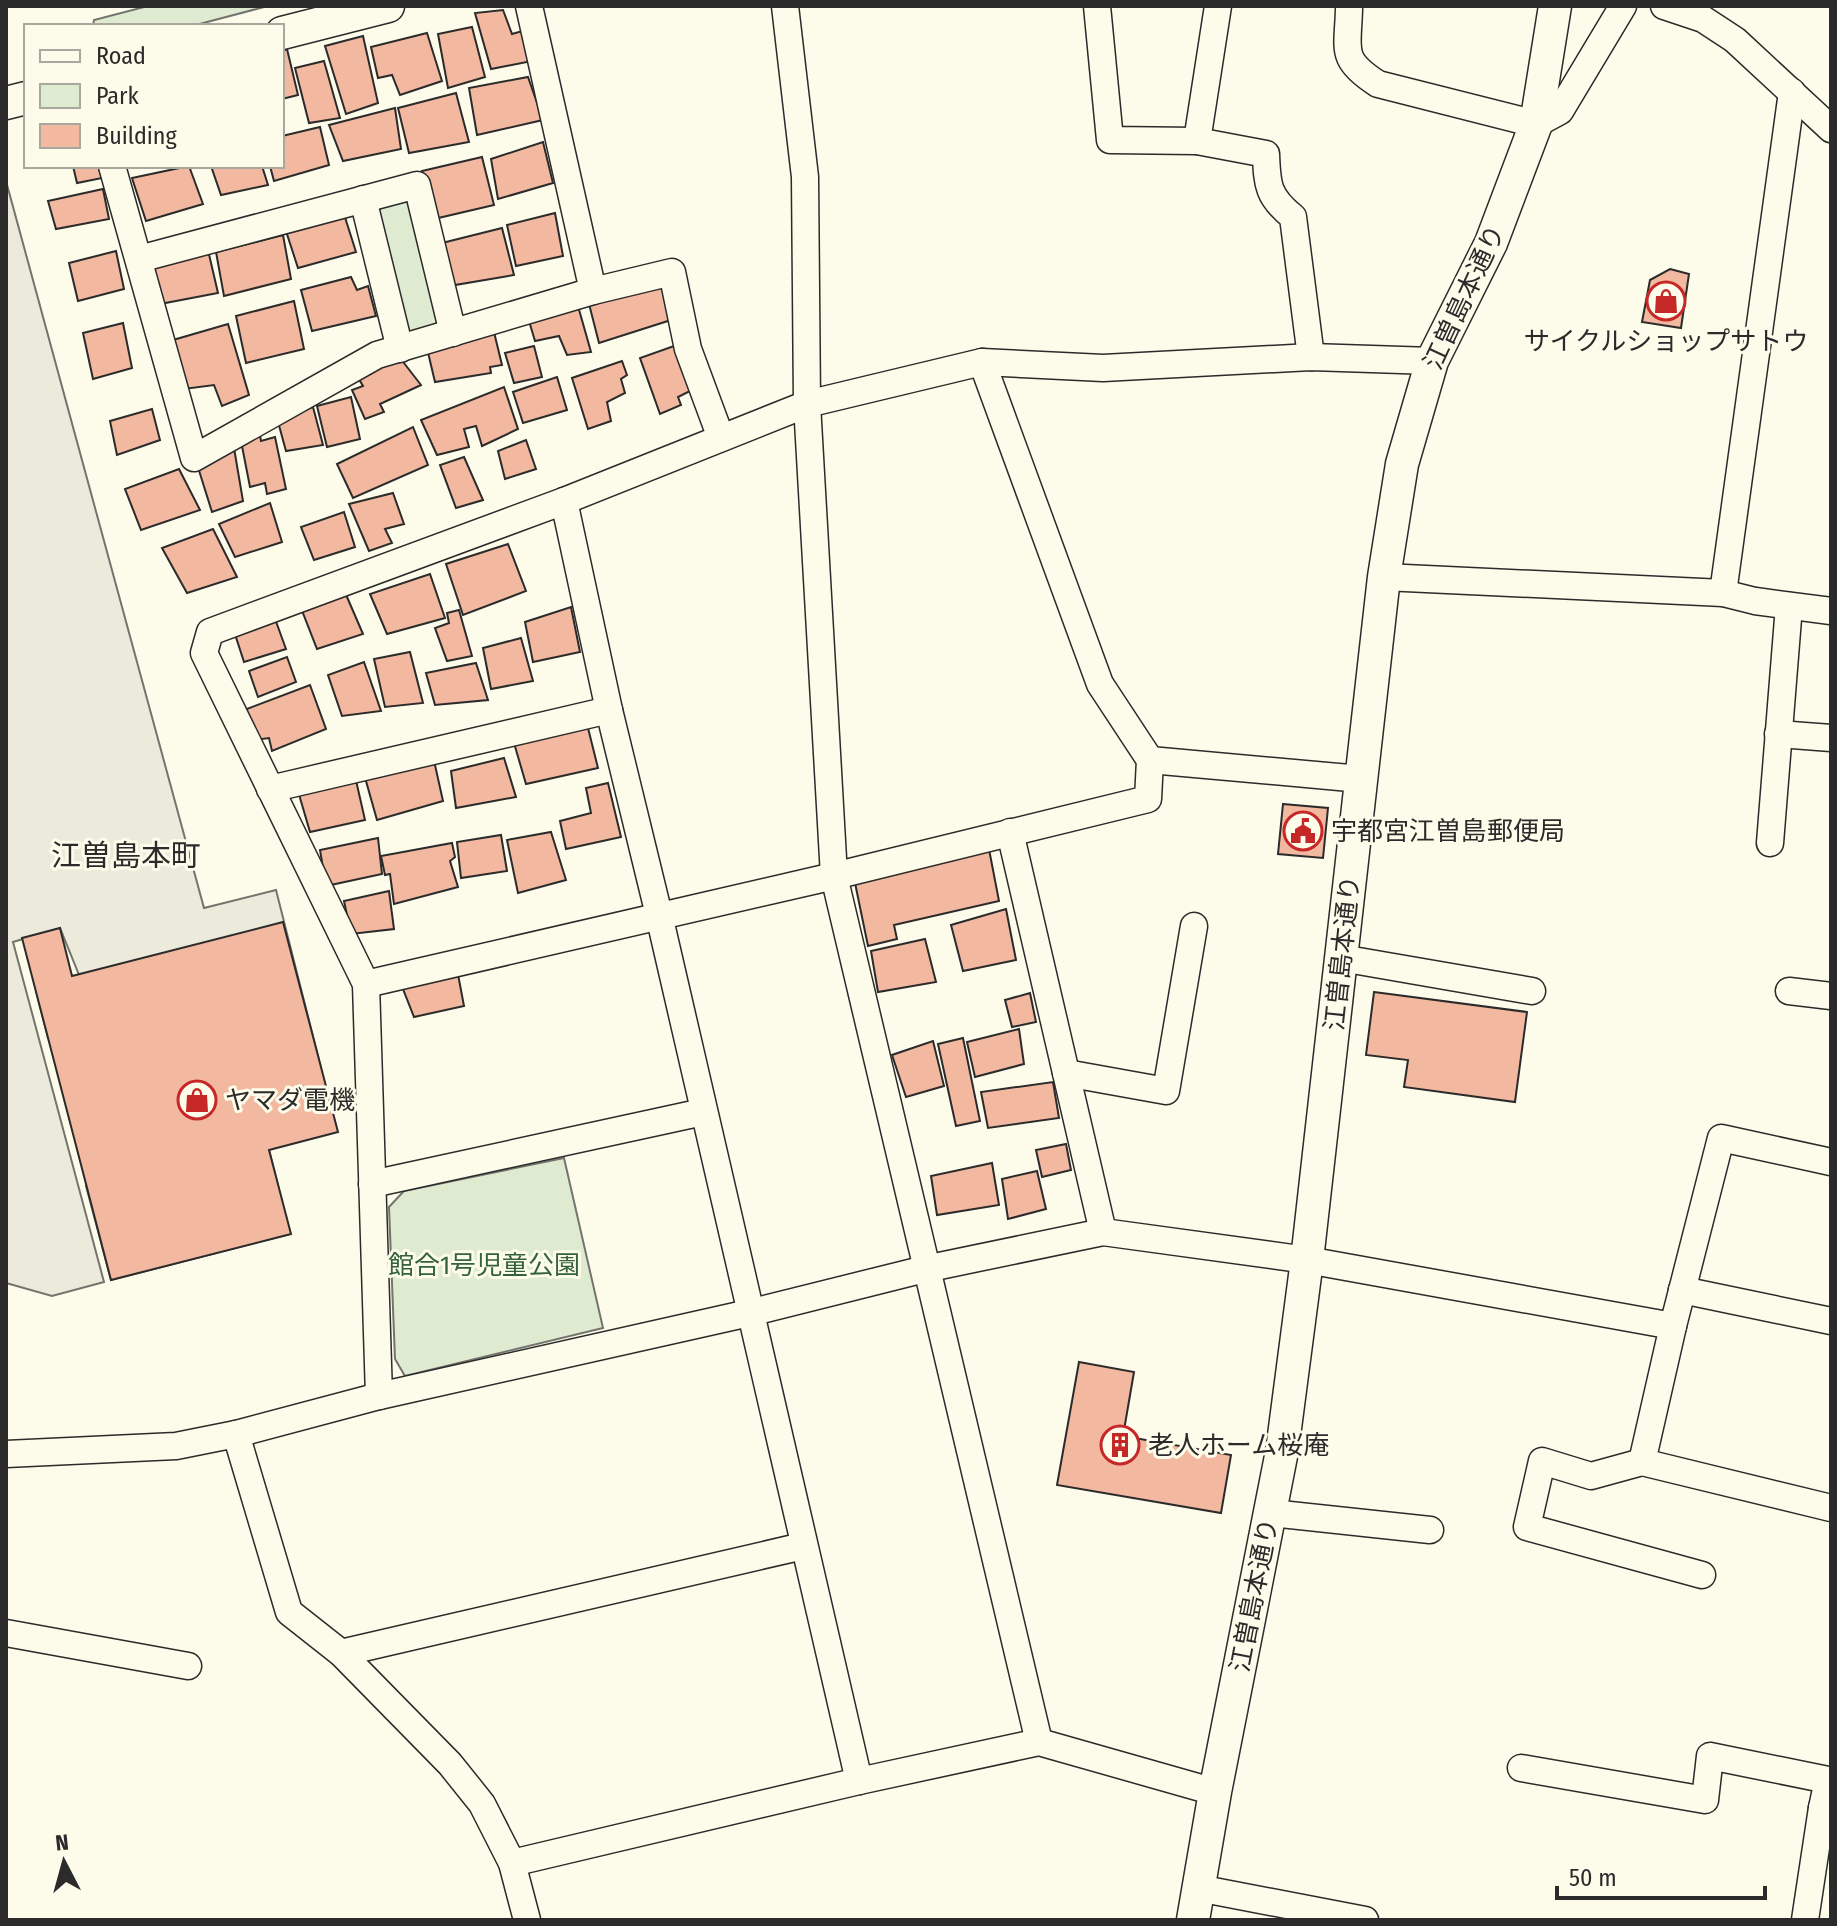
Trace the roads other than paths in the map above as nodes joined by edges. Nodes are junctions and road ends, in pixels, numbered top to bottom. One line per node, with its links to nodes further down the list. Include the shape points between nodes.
1 (388, 6): 10 (street)
2 (529, 6): 18 (street)
3 (785, 6): 24 (street, via 805,177)
4 (1097, 6): 14 (street, via 1110,140)
5 (1218, 6): 14 (street)
6 (1555, 6): 12 (street, 江曽島本通り)
7 (1623, 6): 12 (street, via 1560,111)
8 (1664, 6): 11 (street, via 1703,19 1735,40)
9 (1349, 9): 12 (street, via 1348,55 1356,70 1378,84)
10 (284, 32)
11 (1792, 92): 13 (street); 28 (street)
12 (1536, 124): 22 (street, 江曽島本通り, via 1491,243)
13 (1831, 129)
14 (1197, 141): 21 (street, via 1266,154 1267,182 1275,203 1293,217)
15 (113, 168): 17 (street)
16 (363, 199): 17 (street); 19 (street, via 417,185); 20 (street)
17 (139, 259): 20 (street, via 194,458 377,355)
18 (593, 291): 19 (street); 25 (street, via 672,272 688,349)
19 (453, 333): 20 (street)
20 (400, 349)
21 (1311, 357): 22 (street); 23 (street, via 1103,368)
22 (1432, 361): 27 (street, 江曽島本通り, via 1402,464)
23 (982, 362): 24 (street); 34 (street, via 1100,684)
24 (807, 404): 25 (street); 39 (street)
25 (721, 438): 26 (street)
26 (564, 501): 31 (street); 36 (street, via 210,632 204,653)
27 (1384, 577): 28 (street); 35 (street, 江曽島本通り)
28 (1723, 593): 29 (street)
29 (1789, 606): 30 (street); 32 (street)
30 (1831, 611)
31 (609, 710): 36 (street); 40 (street)
32 (1778, 734): 33 (street); 38 (street)
33 (1831, 738)
34 (1150, 760): 35 (street); 37 (street, via 1148,799)
35 (1361, 779): 42 (street, 江曽島本通り)
36 (270, 789): 43 (street)
37 (1010, 832): 39 (street); 47 (street)
38 (1770, 843)
39 (834, 876): 40 (street); 53 (street)
40 (659, 915): 43 (street); 48 (street)
41 (1194, 926): 47 (street, via 1166,1091)
42 (1341, 958): 44 (street); 52 (street, 江曽島本通り)
43 (366, 984): 50 (street)
44 (1532, 991)
45 (1789, 991): 46 (street)
46 (1831, 996)
47 (1066, 1073): 51 (street)
48 (703, 1112): 50 (street); 55 (street)
49 (1831, 1162): 54 (street, via 1721,1138)
50 (372, 1184): 58 (street)
51 (1103, 1232): 52 (street); 53 (street)
52 (1307, 1260): 57 (street); 63 (street, 江曽島本通り)
53 (925, 1269): 55 (street); 70 (street)
54 (1682, 1290): 56 (street); 57 (street)
55 (749, 1313): 58 (street); 65 (street)
56 (1831, 1321)
57 (1673, 1326): 61 (street)
58 (379, 1396): 59 (street)
59 (236, 1434): 60 (street, via 176,1446); 68 (street, via 289,1612)
60 (6, 1454)
61 (1642, 1462): 62 (street); 66 (street, via 1591,1476 1542,1461 1527,1527)
62 (1831, 1508)
63 (1271, 1513): 64 (street); 73 (street, 江曽島本通り)
64 (1430, 1530)
65 (803, 1546): 68 (street); 72 (street)
66 (1702, 1575)
67 (6, 1633): 69 (street)
68 (341, 1653): 75 (street, via 450,1764 482,1804)
69 (188, 1666)
70 (1039, 1742): 72 (street); 73 (street)
71 (1521, 1768): 74 (street, via 1705,1800 1710,1756 1828,1780)
72 (859, 1781): 75 (street)
73 (1215, 1792): 76 (street, 江曽島本通り)
74 (1826, 1808): 80 (street)
75 (512, 1863): 77 (street)
76 (1198, 1888): 78 (street, 江曽島本通り); 79 (street)
77 (527, 1920)
78 (1193, 1920)
79 (1365, 1920)
80 (1805, 1920)

